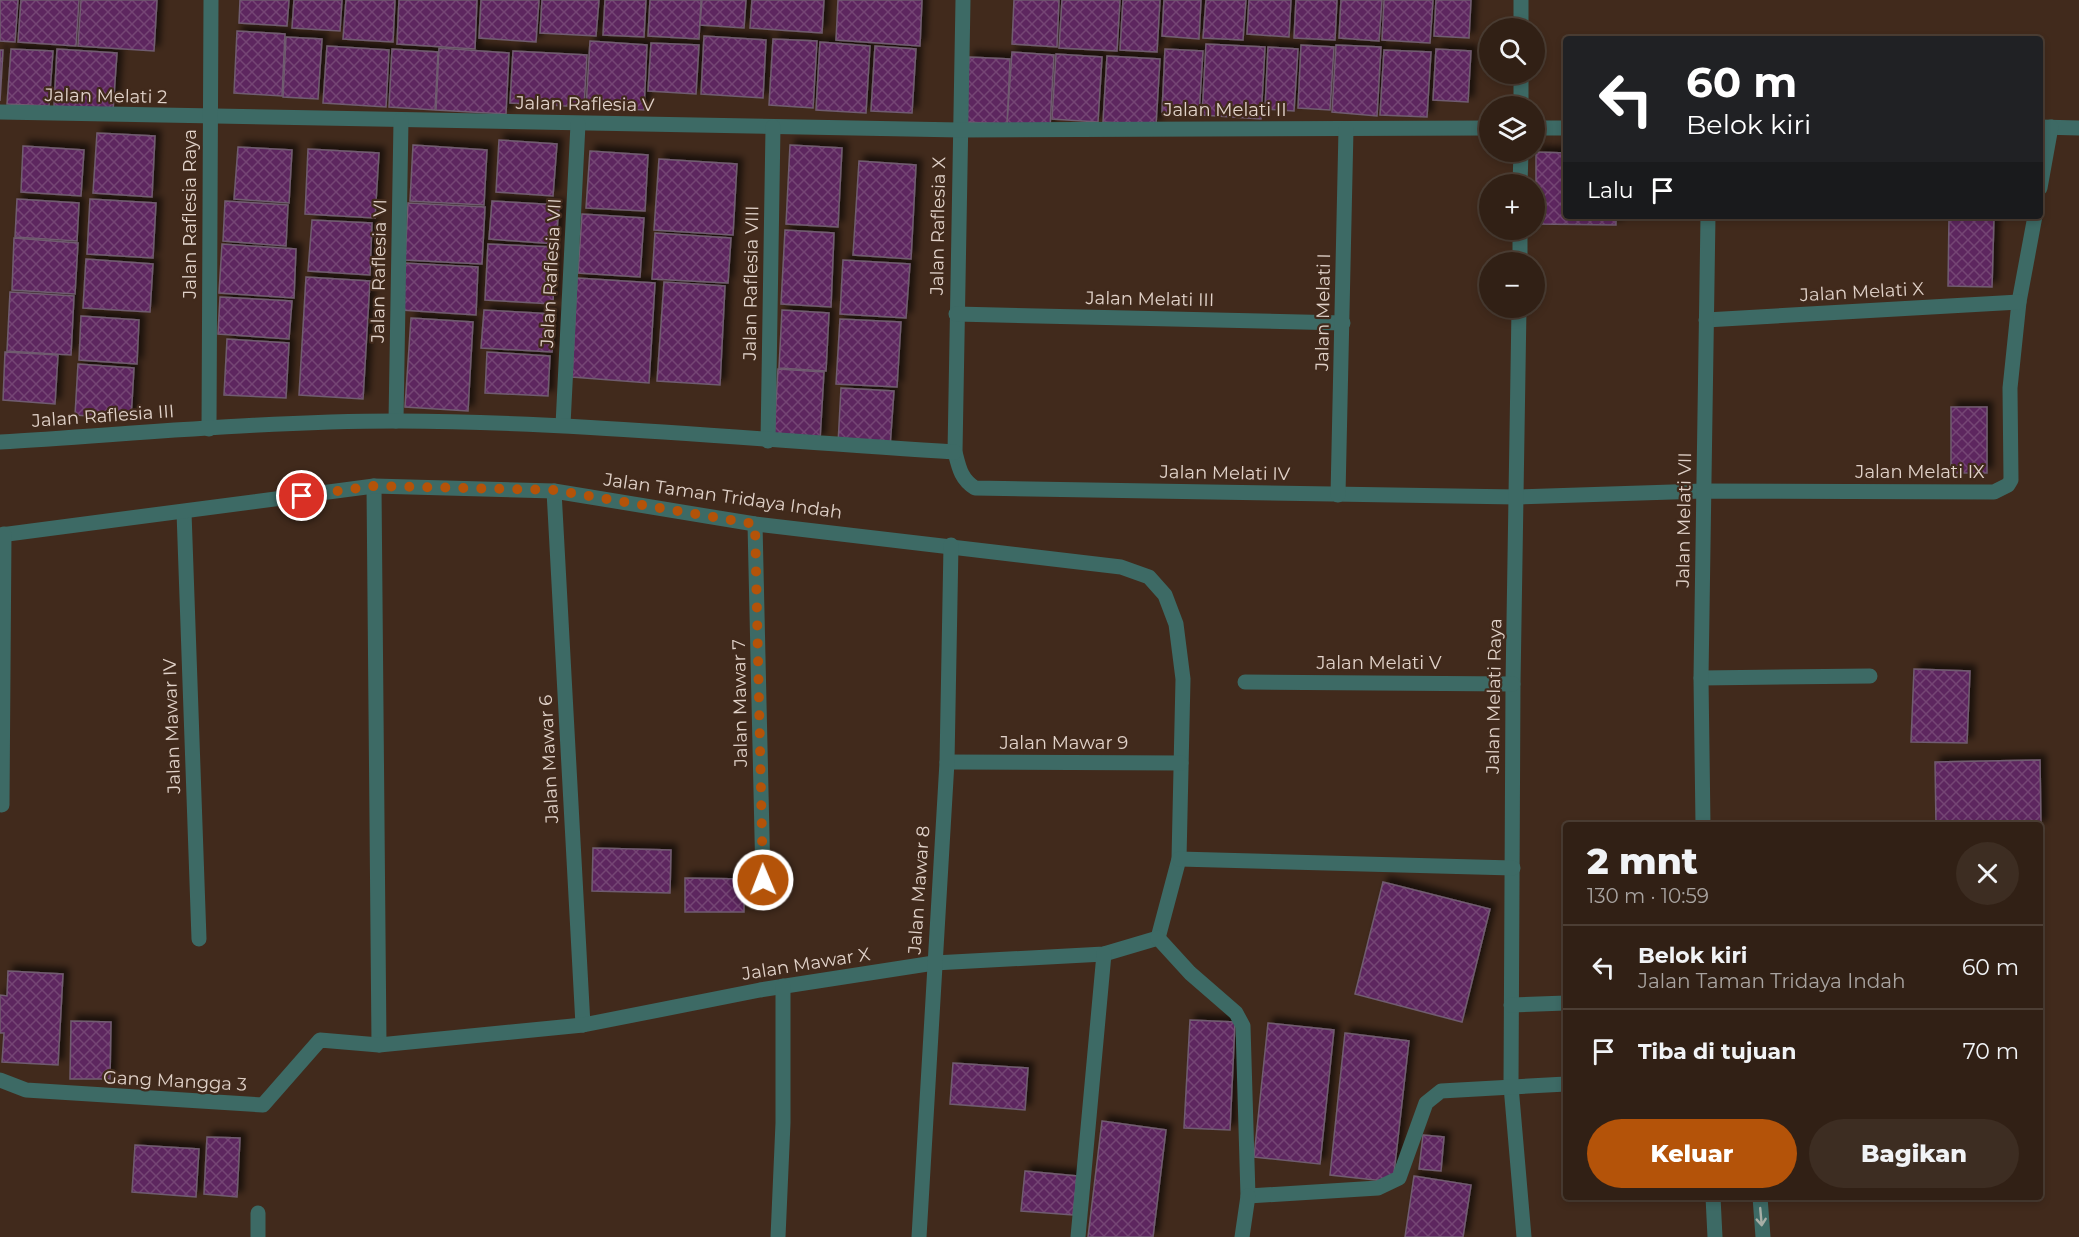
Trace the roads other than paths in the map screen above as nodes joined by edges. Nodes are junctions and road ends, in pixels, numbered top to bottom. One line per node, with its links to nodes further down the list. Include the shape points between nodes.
1 (211, 0): 6 (street, Jalan Raflesia Raya)
2 (963, 0): 16 (street, Jalan Raflesia X)
3 (1521, 0): 4 (street)
4 (1521, 18)
5 (0, 112): 6 (street, Jalan Melati 2)
6 (210, 118): 7 (street, Jalan Raflesia V); 27 (street, Jalan Raflesia Raya)
7 (401, 120): 8 (street, Jalan Raflesia V); 25 (street, Jalan Raflesia VI)
8 (578, 124): 9 (street, Jalan Raflesia V); 26 (street, Jalan Raflesia VII)
9 (773, 127): 16 (street, Jalan Raflesia V); 28 (street, Jalan Raflesia VIII)
10 (2046, 127): 13 (street); 17 (street)
11 (1545, 128): 12 (street)
12 (1563, 128)
13 (2079, 128)
14 (1346, 129): 15 (street, Jalan Melati II); 16 (street, Jalan Melati II); 24 (street, Jalan Melati I)
15 (1479, 129)
16 (960, 130): 21 (street, Jalan Raflesia X)
17 (2043, 158)
18 (1708, 219): 23 (street, Jalan Melati VII)
19 (2034, 219): 20 (street, Jalan Melati IX)
20 (2019, 302): 23 (street, Jalan Melati X); 33 (street, Jalan Melati IX, via 2010,388 2011,480 2001,490)
21 (956, 314): 24 (street, Jalan Melati III); 30 (street, Jalan Raflesia X)
22 (1519, 318): 35 (street, Jalan Melati Raya)
23 (1706, 320): 33 (street, Jalan Melati VII)
24 (1343, 322): 34 (street, Jalan Melati I)
25 (396, 422): 26 (street, Jalan Raflesia III); 27 (street, Jalan Raflesia III)
26 (563, 425): 28 (street, Jalan Raflesia III)
27 (209, 429): 29 (street, Jalan Raflesia III)
28 (768, 441): 30 (street, Jalan Raflesia III)
29 (0, 442)
30 (955, 452): 34 (street, Jalan Melati IV, via 960,474 975,488)
31 (374, 486): 32 (street, Jalan Taman Tridaya Indah); 36 (street, Jalan Taman Tridaya Indah); 60 (street)
32 (554, 490): 37 (street, Jalan Taman Tridaya Indah); 58 (street, Jalan Mawar 6)
33 (1703, 491): 35 (street, Jalan Melati IX); 41 (street, Jalan Melati VII)
34 (1338, 495): 35 (street, Jalan Melati IV)
35 (1517, 497): 43 (street, Jalan Melati Raya)
36 (184, 512): 38 (street, Jalan Taman Tridaya Indah); 52 (street, Jalan Mawar IV)
37 (755, 524): 39 (street, Jalan Taman Tridaya Indah); 50 (street, Jalan Mawar 7)
38 (2, 534): 46 (street)
39 (951, 545): 44 (street, Jalan Mawar 8); 45 (street, Jalan Taman Tridaya Indah, via 1121,567 1149,577 1165,595 1176,624 1183,679)
40 (1870, 676): 41 (street)
41 (1701, 678): 47 (street, Jalan Melati VII)
42 (1245, 682): 43 (street, Jalan Melati V)
43 (1513, 684): 49 (street, Jalan Melati Raya)
44 (947, 762): 45 (street, Jalan Mawar 9); 54 (street, Jalan Mawar 8)
45 (1181, 763): 48 (street, Jalan Taman Tridaya Indah)
46 (2, 805)
47 (1703, 822)
48 (1179, 859): 49 (street); 51 (street)
49 (1513, 868): 57 (street, Jalan Melati Raya)
50 (763, 880)
51 (1158, 938): 53 (street, Jalan Mawar X); 64 (street, via 1190,973 1236,1013 1243,1026)
52 (199, 939)
53 (1104, 954): 54 (street, Jalan Mawar X); 71 (street)
54 (934, 963): 55 (street, Jalan Mawar X); 70 (street, Jalan Mawar 8)
55 (783, 986): 58 (street, Jalan Mawar X); 69 (street)
56 (1563, 1003): 57 (street)
57 (1511, 1005): 63 (street, Jalan Melati Raya)
58 (583, 1025): 60 (street, Jalan Mawar X)
59 (320, 1040): 60 (street, Jalan Mawar X); 61 (street, Gang Mangga 3, via 263,1105 27,1090)
60 (379, 1045)
61 (0, 1080)
62 (1563, 1084): 63 (street)
63 (1511, 1086): 64 (street, via 1441,1092 1433,1097 1426,1103 1398,1178 1389,1185); 73 (street, Jalan Melati Raya)
64 (1248, 1196): 72 (street)
65 (1713, 1200): 74 (street)
66 (1760, 1200): 75 (street, one-way to 75)
67 (258, 1213): 68 (street)
68 (258, 1237)
69 (778, 1237)
70 (920, 1237)
71 (1078, 1237)
72 (1242, 1237)
73 (1524, 1237)
74 (1715, 1237)
75 (1763, 1237)

